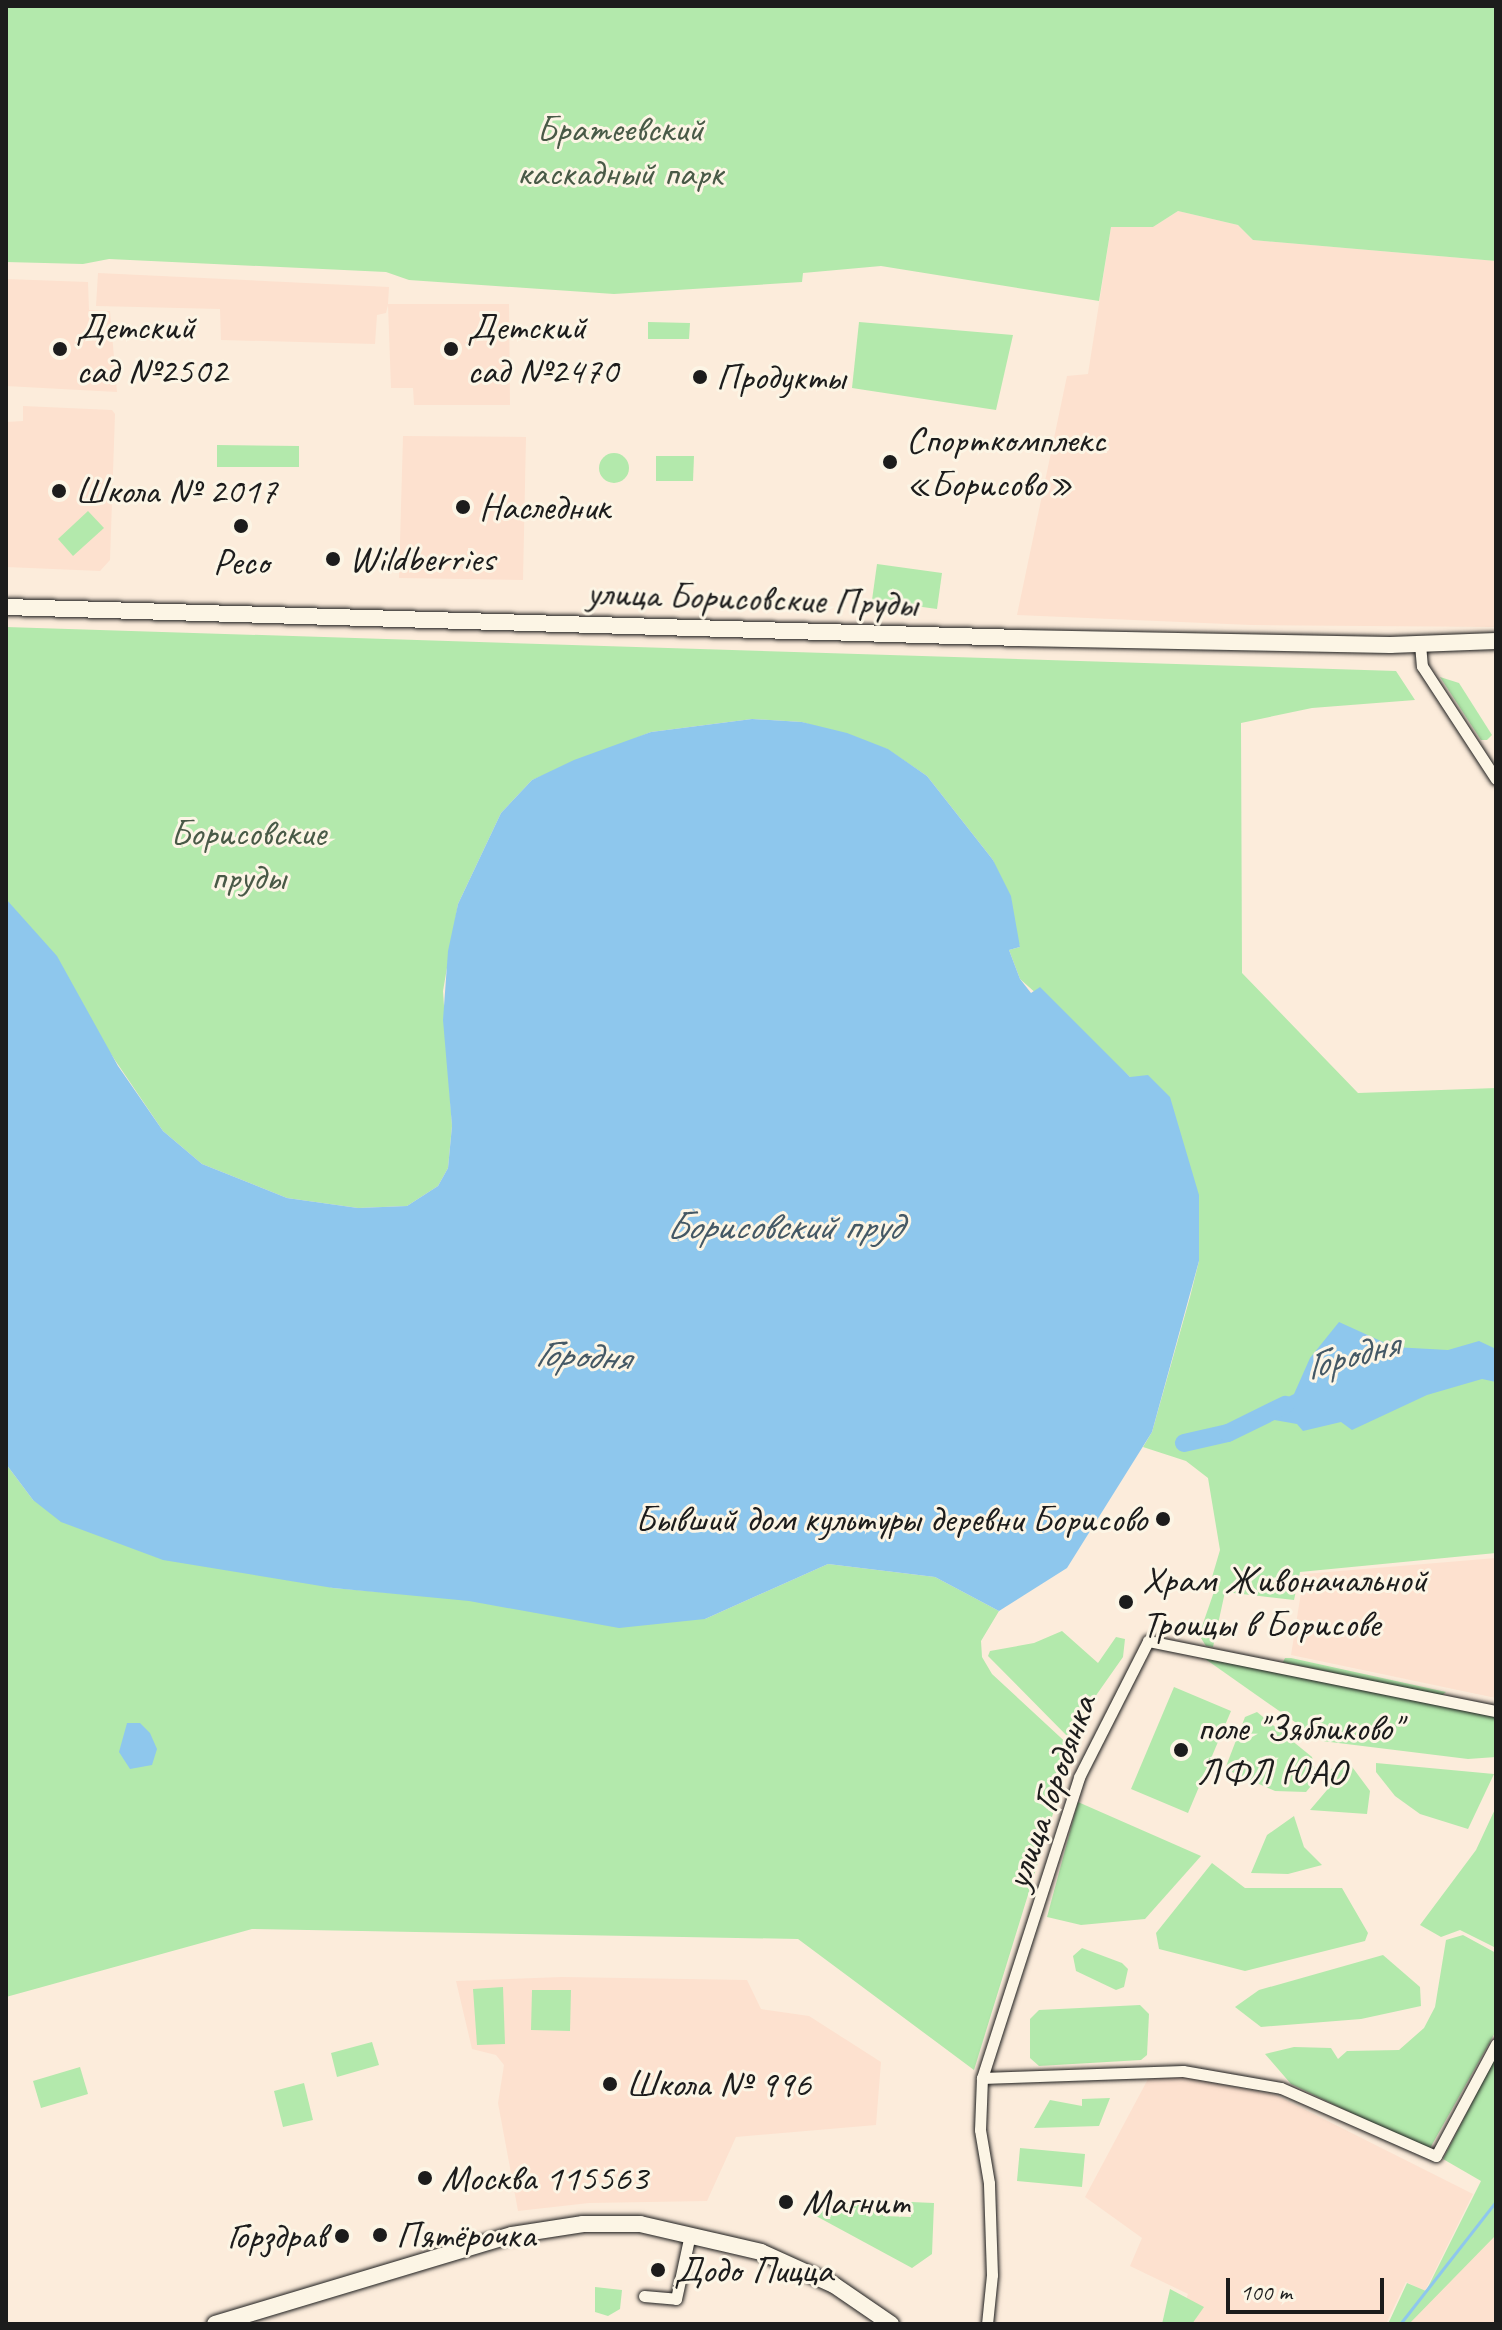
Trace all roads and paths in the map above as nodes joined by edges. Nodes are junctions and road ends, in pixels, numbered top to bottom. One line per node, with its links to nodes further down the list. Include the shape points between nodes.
1 (6, 607): 3 (main road, улица Борисовские Пруды, via 1007,638)
2 (1496, 641): 3 (main road, улица Борисовские Пруды)
3 (1420, 644): 4 (street, via 1422,666)
4 (1496, 779)
5 (1496, 1711): 7 (street, улица Городянка, via 1148,1641 1079,1777)
6 (1496, 2044): 7 (street, via 1436,2156 1281,2088 1183,2071)
7 (982, 2078): 12 (street, улица Городянка, via 979,2115 989,2183 992,2275)
8 (690, 2234): 9 (street, via 676,2299); 10 (main road, via 640,2224 583,2224 512,2235); 11 (main road, via 774,2258 834,2285)
9 (644, 2296)
10 (215, 2324)
11 (891, 2324)
12 (987, 2324)

